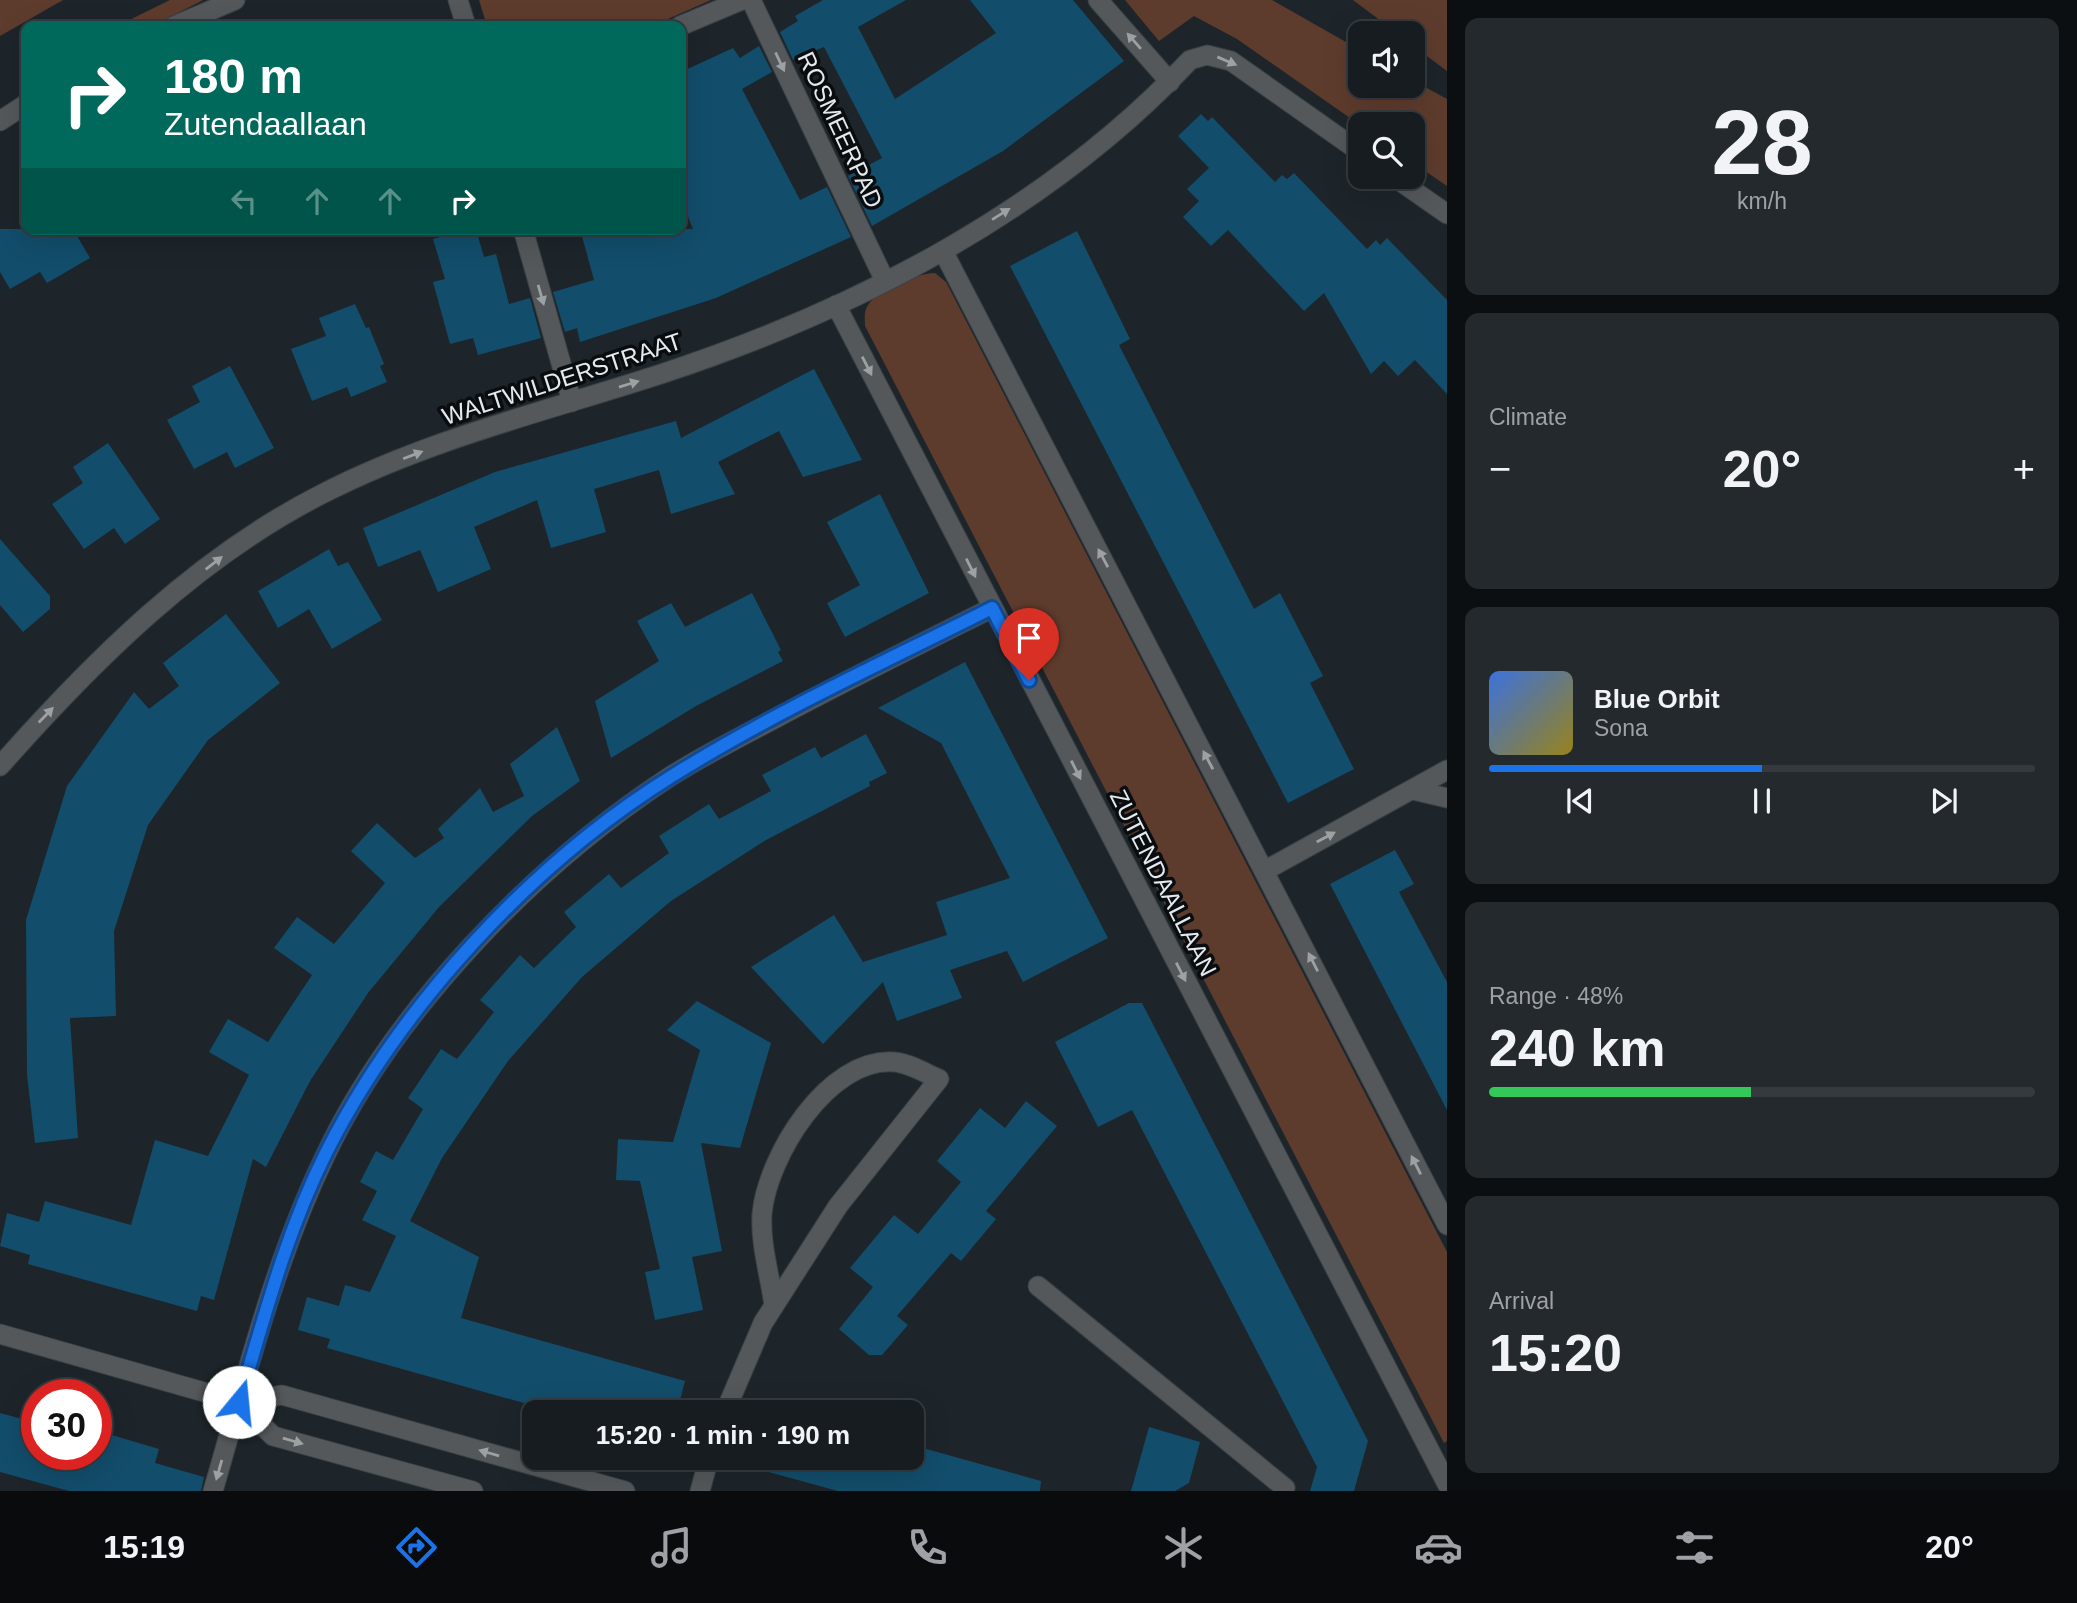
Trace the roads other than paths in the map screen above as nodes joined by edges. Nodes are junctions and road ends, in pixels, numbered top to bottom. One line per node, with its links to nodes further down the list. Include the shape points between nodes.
1 (235, 0): 6 (street)
2 (458, 0): 7 (street)
3 (742, 0): 8 (street)
4 (751, 0): 17 (street, ROSMEERPAD, one-way to 17)
5 (1098, 0): 9 (street, one-way to 5)
6 (186, 21)
7 (464, 21)
8 (686, 23)
9 (1170, 82): 12 (street, WALTWILDERSTRAAT, one-way to 12, via 1190,60 1220,57); 16 (street, WALTWILDERSTRAAT, one-way to 9, via 1065,174)
10 (21, 107): 11 (street)
11 (0, 121)
12 (1348, 144)
13 (1411, 189): 14 (street)
14 (1447, 214)
15 (525, 235): 19 (street, one-way to 19)
16 (943, 251): 17 (street, WALTWILDERSTRAAT); 25 (street, one-way to 16)
17 (885, 281): 18 (street, WALTWILDERSTRAAT)
18 (836, 305): 19 (street, WALTWILDERSTRAAT, one-way to 18, via 744,345); 20 (street, ZUTENDAALLAAN, one-way to 20)
19 (572, 401): 21 (street, WALTWILDERSTRAAT, one-way to 19, via 148,614 237,544 321,494 402,459)
20 (992, 608): 31 (street, via 852,677 670,777 551,867 477,939 404,1029 327,1152 283,1254); 33 (street, ZUTENDAALLAAN, one-way to 33)
21 (0, 766)
22 (1447, 770): 23 (street)
23 (1413, 790): 24 (street); 25 (street, one-way to 23)
24 (1447, 798)
25 (1266, 870): 26 (street, one-way to 25)
26 (1447, 1225)
27 (1038, 1286): 38 (street)
28 (774, 1305): 28 (street, via 861,1173 939,1079 895,1062 872,1064 834,1086 804,1116 779,1156 764,1199 762,1229); 30 (street)
29 (0, 1334): 31 (street)
30 (731, 1400)
31 (239, 1402): 34 (street, one-way to 34); 35 (street, one-way to 35, via 273,1436); 36 (street, one-way to 31, via 282,1395)
32 (706, 1470): 37 (street)
33 (1447, 1484)
34 (213, 1491)
35 (473, 1491)
36 (625, 1491)
37 (700, 1491)
38 (1284, 1491)

